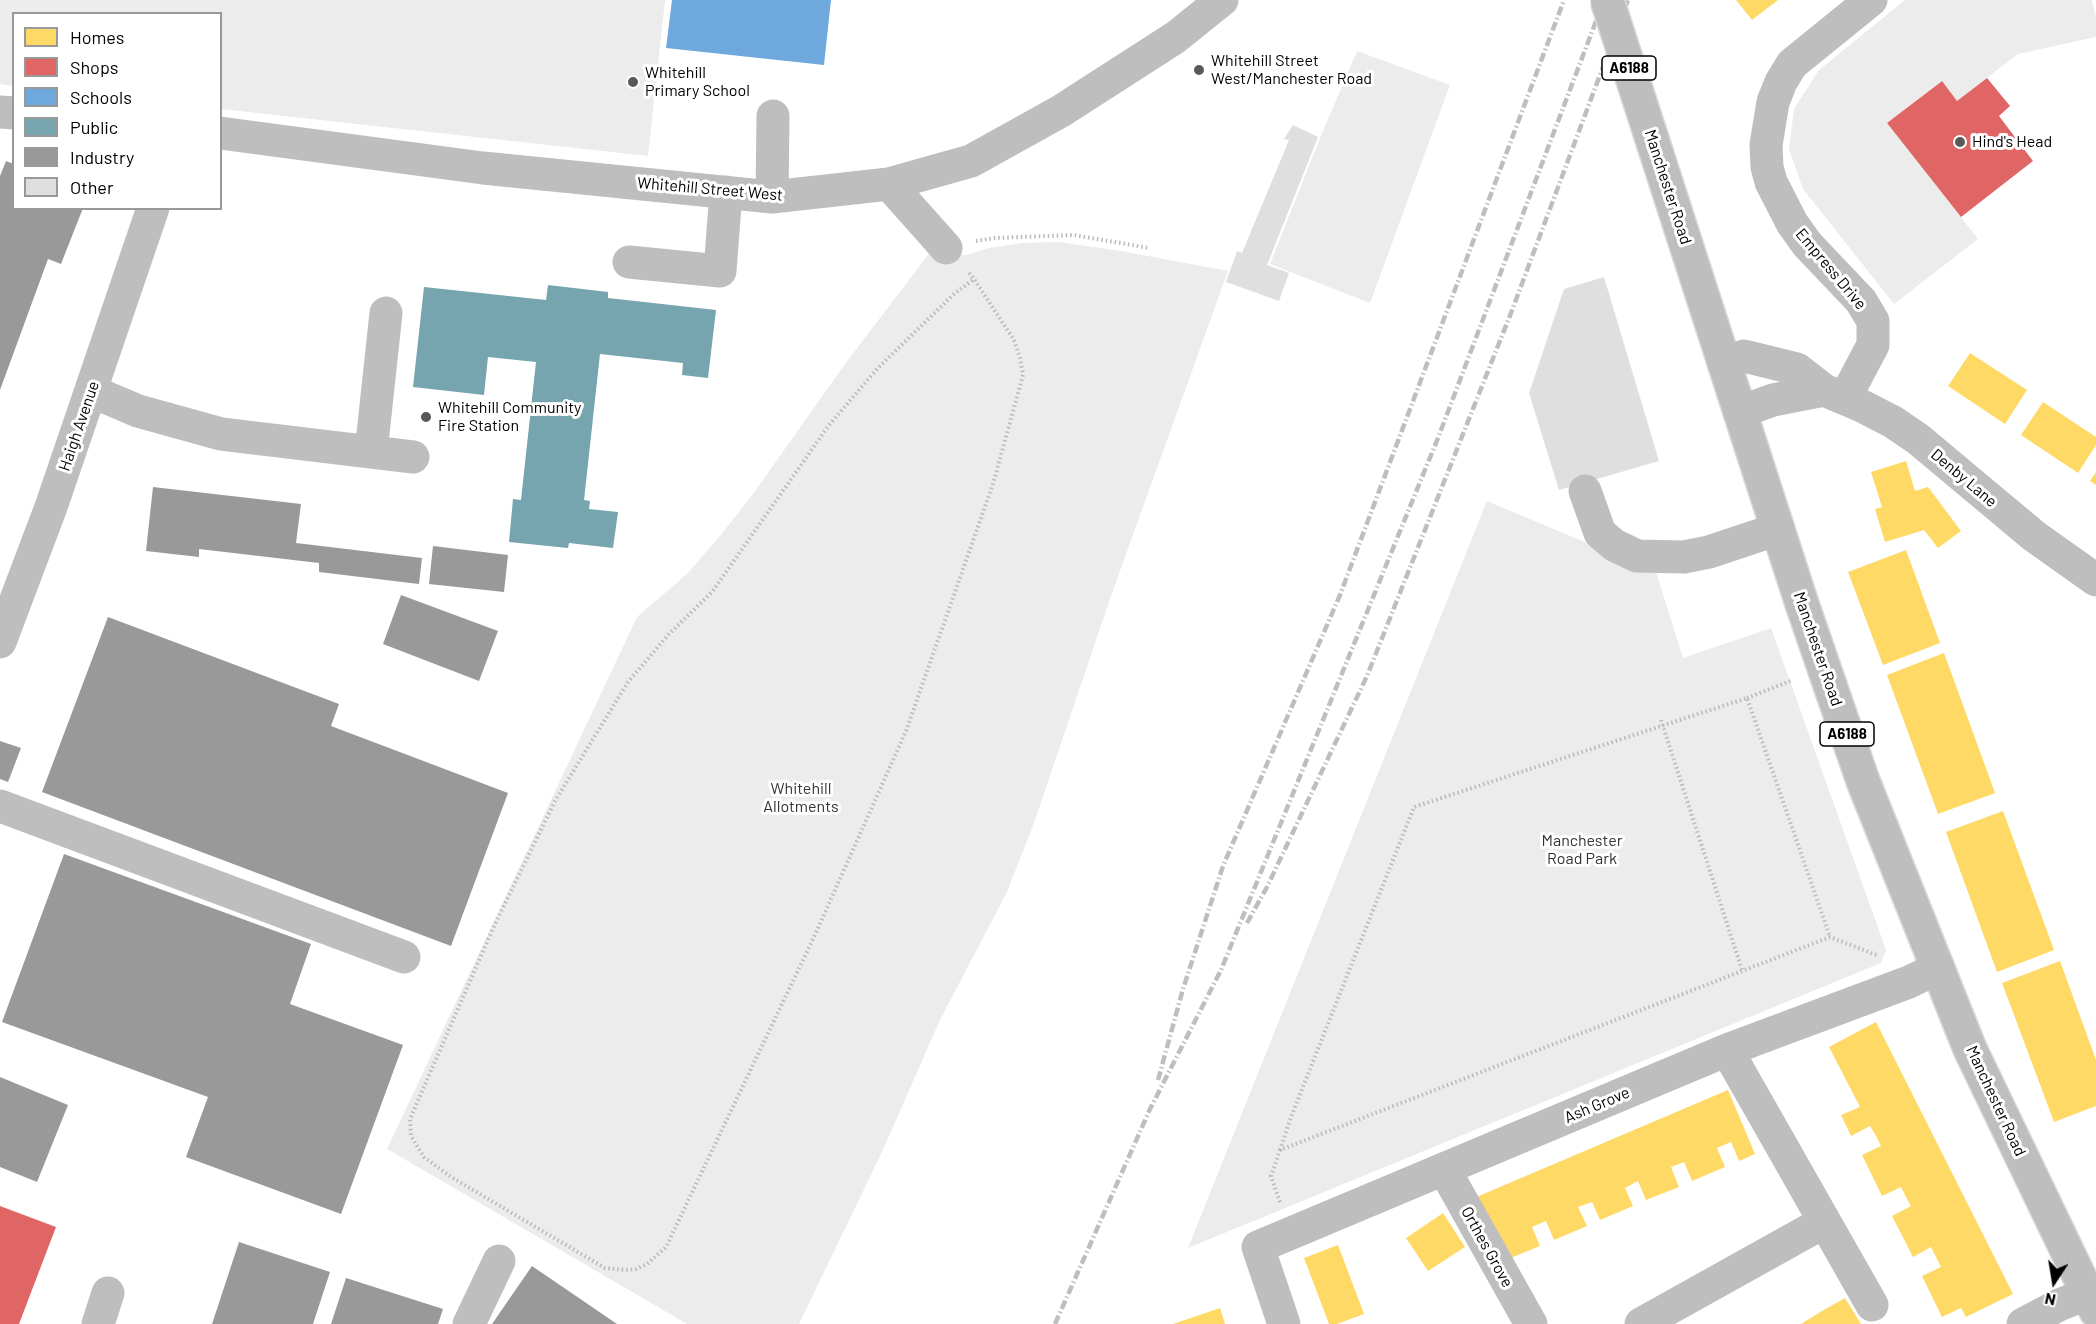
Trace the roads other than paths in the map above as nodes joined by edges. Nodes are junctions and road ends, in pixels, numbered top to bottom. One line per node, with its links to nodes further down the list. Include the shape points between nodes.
1 (1222, 0): 6 (street, Whitehill Street West, via 1176,37 1061,111 971,161)
2 (1607, 0): 13 (street, Manchester Road / A6188, bridge)
3 (1871, 0): 15 (street, Empress Drive, via 1792,64 1773,102 1766,145 1767,167 1792,223 1861,301 1873,321 1873,345)
4 (773, 116): 8 (street)
5 (222, 134): 7 (street, Whitehill Street West, via 483,168)
6 (889, 184): 8 (street, Whitehill Street West); 10 (street)
7 (726, 192): 8 (street, Whitehill Street West); 11 (street, via 720,271)
8 (772, 197)
9 (152, 210): 14 (street, Haigh Avenue)
10 (946, 248)
11 (629, 262)
12 (386, 314): 17 (street)
13 (1724, 363): 15 (street, Denby Lane, via 1744,356 1762,359 1797,369); 16 (street, Manchester Road / A6188)
14 (91, 391): 17 (street, via 138,411 221,434); 22 (street, Haigh Avenue)
15 (1835, 394): 16 (street, via 1773,400); 21 (street, Denby Lane, via 1893,422 1918,439 2034,536)
16 (1740, 411): 20 (street, Manchester Road / A6188)
17 (371, 453): 18 (street)
18 (413, 457)
19 (1585, 491): 20 (street, via 1600,533 1637,556 1684,557)
20 (1778, 529): 25 (street, Manchester Road / A6188, via 1863,781)
21 (2096, 580)
22 (0, 642)
23 (0, 806): 24 (street)
24 (404, 957)
25 (1938, 968): 26 (street, Ash Grove); 31 (street, Manchester Road / A6188, via 1970,1049)
26 (1727, 1050): 27 (street, Ash Grove); 28 (street)
27 (1444, 1169): 35 (street, Ash Grove, via 1258,1247); 36 (street, Orthes Grove)
28 (1824, 1222): 32 (street); 37 (street)
29 (499, 1261): 34 (street)
30 (108, 1293): 33 (street)
31 (2092, 1303): 38 (street, via 2059,1305)
32 (1872, 1305)
33 (98, 1324)
34 (469, 1324)
35 (1284, 1324)
36 (1531, 1324)
37 (1641, 1324)
38 (2023, 1324)

